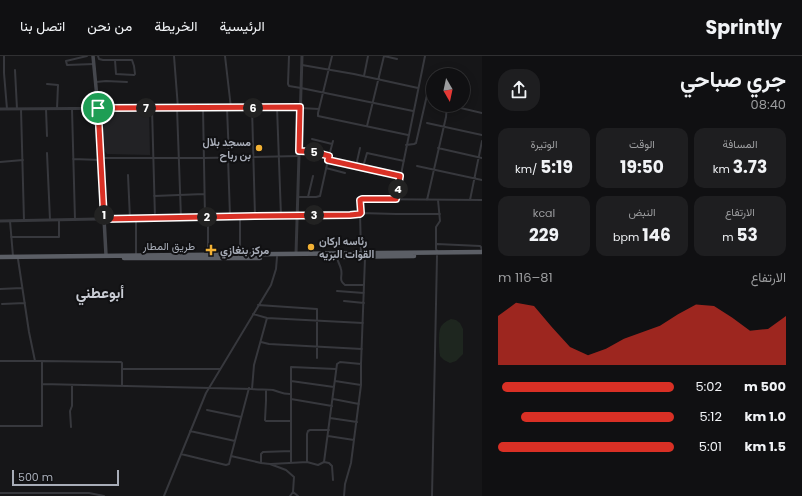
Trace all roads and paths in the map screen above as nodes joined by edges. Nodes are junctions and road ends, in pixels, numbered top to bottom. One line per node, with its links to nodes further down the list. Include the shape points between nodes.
1 (4, 56): 38 (street)
2 (87, 56): 15 (street, via 66,61 67,65)
3 (93, 56): 15 (main road)
4 (98, 56): 14 (street, via 102,60)
5 (174, 56): 33 (street)
6 (225, 56): 35 (street)
7 (289, 56): 24 (street, via 288,85)
8 (302, 56): 16 (street)
9 (332, 56): 17 (street)
10 (368, 56): 19 (street)
11 (384, 56): 13 (street); 20 (street)
12 (425, 56): 25 (street)
13 (397, 59)
14 (115, 60): 14 (street, via 132,60 135,74 116,74)
15 (94, 64): 21 (main road)
16 (301, 65): 17 (street); 24 (street)
17 (329, 69): 19 (street); 26 (street)
18 (15, 70): 39 (street)
19 (364, 76): 20 (street)
20 (378, 80): 25 (street); 28 (street)
21 (96, 82): 22 (street); 31 (main road)
22 (127, 82)
23 (47, 84): 42 (street, via 58,85)
24 (301, 88): 26 (street); 30 (street)
25 (418, 88): 46 (street)
26 (323, 93): 28 (street); 44 (street)
27 (426, 99): 57 (street, via 416,143)
28 (373, 103): 46 (street); 50 (street)
29 (278, 107): 30 (street); 36 (street); 65 (street)
30 (300, 107): 44 (street); 60 (street)
31 (98, 108): 32 (street); 43 (street); 73 (main road)
32 (152, 108): 33 (street); 67 (street)
33 (177, 108): 34 (street); 68 (street)
34 (203, 108): 35 (street); 69 (street)
35 (229, 108): 36 (street); 70 (street)
36 (252, 108): 64 (street)
37 (0, 109): 38 (street)
38 (7, 109): 39 (street)
39 (16, 109): 40 (street)
40 (21, 109): 41 (street); 74 (street)
41 (46, 109): 42 (street); 53 (street)
42 (57, 109): 43 (street)
43 (72, 109): 72 (street)
44 (319, 109): 50 (street, via 318,116)
45 (470, 110): 48 (street)
46 (413, 112): 54 (street)
47 (446, 112): 51 (street)
48 (482, 113)
49 (427, 123): 51 (street)
50 (367, 126): 54 (street)
51 (443, 127): 52 (street); 59 (street)
52 (482, 135)
53 (47, 136)
54 (408, 136): 57 (street)
55 (312, 139): 63 (street, via 333,142)
56 (482, 140): 66 (street)
57 (406, 145): 76 (street)
58 (360, 148): 78 (street)
59 (438, 148): 66 (street); 82 (street)
60 (299, 151): 62 (street); 63 (street)
61 (47, 153): 112 (street)
62 (299, 156): 65 (street); 92 (street)
63 (329, 156): 75 (street)
64 (254, 157): 65 (street); 70 (street); 103 (street)
65 (279, 157): 104 (street)
66 (478, 157): 71 (street); 87 (street)
67 (153, 158): 68 (street); 73 (street); 91 (street)
68 (178, 158): 69 (street); 90 (street)
69 (204, 158): 70 (street); 89 (street)
70 (229, 158): 101 (street)
71 (482, 158)
72 (73, 159): 73 (street); 114 (street)
73 (101, 159): 109 (main road)
74 (23, 160): 77 (street); 117 (street)
75 (328, 160): 78 (street); 80 (street)
76 (404, 161): 81 (street, via 367,153); 86 (street)
77 (0, 162)
78 (356, 166): 81 (street)
79 (417, 166): 82 (street)
80 (326, 168): 83 (street); 93 (street, via 320,196)
81 (363, 168): 86 (street)
82 (433, 170): 87 (street); 95 (street)
83 (346, 173)
84 (128, 175): 110 (street)
85 (313, 176): 93 (street)
86 (400, 176): 94 (street)
87 (474, 179): 88 (street); 97 (street)
88 (482, 180)
89 (204, 194): 90 (street); 106 (street)
90 (179, 195): 91 (street); 108 (street)
91 (154, 196): 107 (street)
92 (298, 197): 93 (street); 105 (street)
93 (308, 197)
94 (396, 199): 95 (street); 99 (street, via 362,199)
95 (427, 200): 96 (street)
96 (438, 200): 97 (street); 100 (street)
97 (470, 200): 98 (street)
98 (482, 200)
99 (361, 213): 100 (street); 105 (street); 127 (street)
100 (440, 214): 119 (street, via 440,222 436,227)
101 (230, 216): 102 (street); 106 (street)
102 (240, 216): 103 (street); 122 (street)
103 (255, 216): 104 (street)
104 (281, 216): 105 (street)
105 (297, 216): 123 (street)
106 (207, 217): 108 (street); 126 (street)
107 (155, 218): 108 (street); 111 (street)
108 (181, 218)
109 (104, 219): 110 (street); 114 (street); 124 (main road)
110 (130, 219): 111 (street)
111 (136, 219): 125 (street)
112 (50, 220): 113 (street); 117 (street)
113 (59, 220): 114 (street); 118 (street, via 59,237)
114 (75, 220)
115 (0, 221): 116 (street)
116 (10, 221): 117 (street); 118 (street)
117 (24, 221)
118 (11, 237): 128 (street)
119 (436, 244): 120 (street); 121 (street, via 480,246)
120 (436, 252): 121 (highway, طريق المطار); 127 (highway, طريق المطار); 205 (street)
121 (482, 253)
122 (240, 254): 123 (highway, طريق المطار); 126 (highway, طريق المطار)
123 (296, 254): 127 (highway, طريق المطار)
124 (106, 255): 125 (highway, طريق المطار); 129 (highway, طريق المطار)
125 (136, 255): 126 (highway, طريق المطار)
126 (208, 255)
127 (363, 255): 131 (highway, طريق المطار); 134 (street)
128 (13, 256): 129 (highway, طريق المطار); 132 (highway, طريق المطار)
129 (39, 257): 130 (highway, طريق المطار); 133 (highway, طريق المطار)
130 (277, 257): 131 (highway, طريق المطار); 143 (street, via 272,281)
131 (337, 257): 134 (street, via 343,284)
132 (0, 258): 133 (highway, طريق المطار)
133 (18, 259): 135 (street)
134 (364, 285): 138 (street)
135 (22, 288): 136 (street); 140 (street)
136 (0, 289)
137 (337, 291): 138 (street)
138 (364, 292): 141 (street)
139 (344, 301): 141 (street)
140 (25, 303): 142 (street); 153 (street)
141 (364, 303): 147 (street)
142 (2, 304)
143 (258, 305): 144 (street); 146 (street, via 317,309)
144 (253, 314): 145 (street); 157 (street)
145 (267, 318): 146 (street); 148 (street)
146 (318, 321): 147 (street); 149 (street)
147 (363, 323): 150 (street)
148 (260, 342): 149 (street); 168 (street, via 254,365)
149 (317, 347): 150 (street); 151 (street)
150 (362, 349): 155 (street)
151 (317, 358)
152 (0, 361): 153 (street)
153 (35, 361): 154 (street)
154 (42, 361): 156 (street, via 122,362); 161 (street)
155 (361, 364): 158 (street, via 340,362); 162 (street)
156 (122, 369): 157 (street); 164 (street)
157 (220, 369): 166 (street)
158 (336, 369): 159 (street, via 290,367); 160 (street)
159 (291, 381): 165 (street); 170 (street)
160 (335, 381): 162 (street); 165 (street)
161 (42, 384): 163 (street); 180 (street, via 42,426)
162 (361, 384): 173 (street)
163 (72, 385): 164 (street); 181 (street)
164 (122, 386): 166 (street)
165 (334, 387): 172 (street)
166 (209, 388): 167 (street); 183 (street)
167 (248, 388): 168 (street); 176 (street)
168 (252, 389): 169 (street)
169 (266, 390): 170 (street); 178 (street, via 265,420)
170 (291, 394): 171 (street)
171 (291, 399): 174 (street); 178 (street)
172 (333, 399): 173 (street); 174 (street)
173 (359, 404): 179 (street)
174 (332, 406): 177 (street)
175 (207, 410): 176 (street)
176 (241, 417): 186 (street)
177 (330, 418): 179 (street); 182 (street)
178 (291, 421): 187 (street)
179 (357, 422): 185 (street)
180 (0, 426)
181 (71, 427)
182 (329, 430): 184 (street); 190 (street, via 308,431)
183 (190, 431): 186 (street); 188 (street)
184 (328, 436): 185 (street); 191 (street)
185 (354, 440): 204 (street)
186 (235, 441): 189 (street)
187 (291, 452): 192 (street, via 263,452); 193 (street)
188 (181, 454): 189 (street, via 226,465 229,464); 201 (street)
189 (231, 456): 192 (street)
190 (307, 462): 191 (street, via 318,465); 193 (street)
191 (324, 462): 195 (street, via 332,466)
192 (261, 463): 194 (street)
193 (291, 463): 194 (street)
194 (270, 464): 197 (street, via 286,470 293,476)
195 (333, 480)
196 (41, 492): 198 (street); 199 (street); 200 (street, via 89,493)
197 (293, 492): 202 (street); 203 (street)
198 (0, 493)
199 (41, 496)
200 (104, 496)
201 (164, 496)
202 (290, 496)
203 (298, 496)
204 (344, 496)
205 (432, 496)

